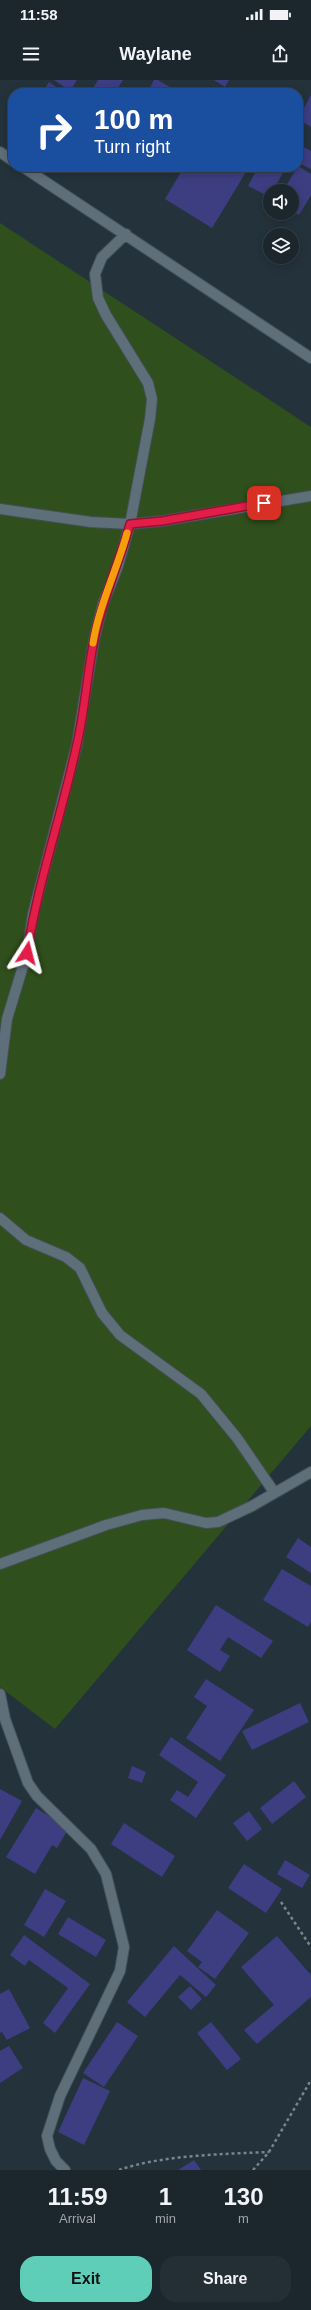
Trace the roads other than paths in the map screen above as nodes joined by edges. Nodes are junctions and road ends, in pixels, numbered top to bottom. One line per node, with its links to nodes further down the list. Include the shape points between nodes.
1 (31, 172): 2 (street)
2 (126, 234): 3 (street); 6 (street, via 102,257 95,274 98,298 148,384 152,399 140,479)
3 (311, 358)
4 (311, 496): 6 (street)
5 (0, 509): 6 (street, via 91,522)
6 (130, 524): 7 (street, via 118,566 103,604 94,640 77,744 33,914 27,953)
7 (3, 1023): 8 (street)
8 (0, 1074)
9 (0, 1218): 11 (street, via 26,1240 66,1257 80,1268 102,1313 120,1335 201,1394 237,1438)
10 (311, 1472): 11 (street)
11 (274, 1492): 12 (street, via 218,1522 206,1523 164,1514 142,1515 106,1525)
12 (0, 1564)
13 (0, 1694): 14 (street, via 5,1719 28,1783 37,1796 91,1849 106,1874 124,1948 120,1971 60,2096 47,2136 56,2161)
14 (65, 2170)

